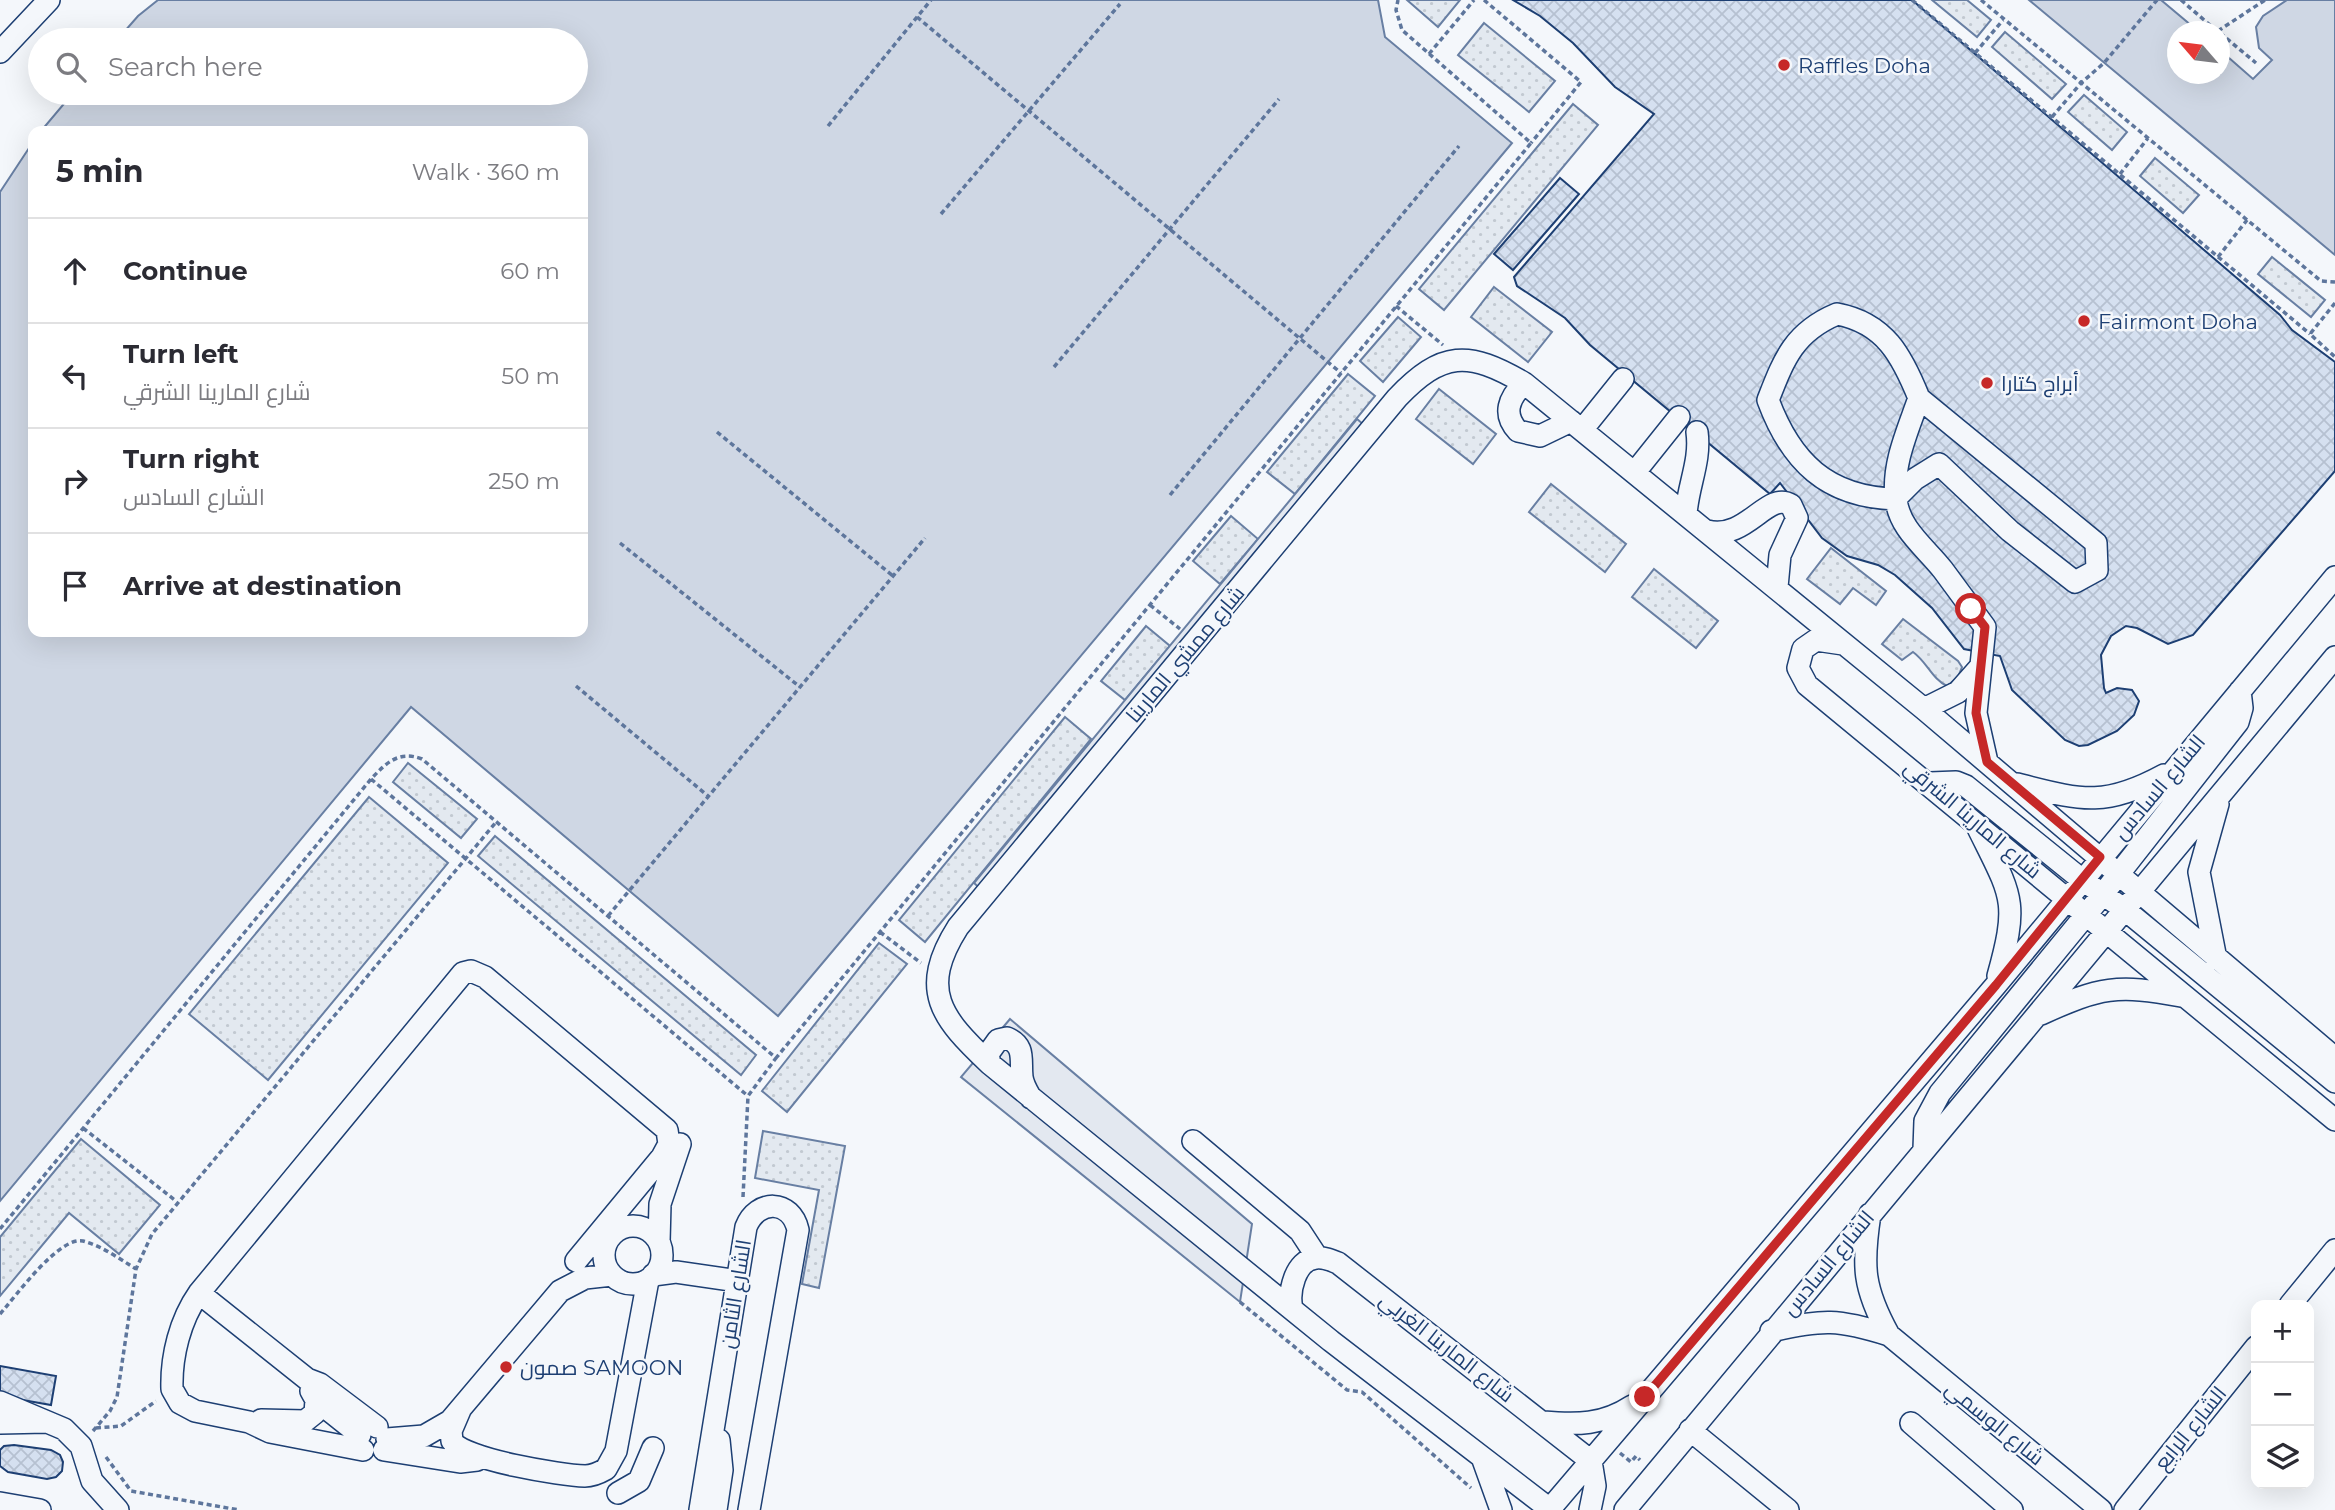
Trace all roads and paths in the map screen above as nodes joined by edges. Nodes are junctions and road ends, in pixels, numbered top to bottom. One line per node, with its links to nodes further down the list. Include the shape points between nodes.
1 (49, 0): 17 (street)
2 (931, 0): 12 (path)
3 (1398, 0): 19 (path, via 1402,30)
4 (1474, 0): 19 (path)
5 (1484, 0): 27 (path, via 1581,82)
6 (1912, 0): 18 (path)
7 (1981, 0): 13 (path)
8 (2157, 0): 21 (path, via 2105,63)
9 (2181, 0): 14 (path)
10 (2265, 0): 15 (path)
11 (1120, 4): 23 (path)
12 (917, 17): 23 (path); 25 (path)
13 (2004, 19): 18 (path); 21 (path)
14 (2205, 21)
15 (2230, 24)
16 (2230, 42): 20 (path)
17 (0, 52)
18 (1975, 53): 24 (path)
19 (1429, 54): 27 (path)
20 (2256, 63)
21 (2081, 83): 24 (path); 26 (path)
22 (1279, 99): 32 (path)
23 (1029, 111): 30 (path); 32 (path)
24 (2052, 117): 29 (path)
25 (828, 126)
26 (2148, 138): 29 (path); 31 (path)
27 (1531, 143): 36 (path)
28 (1459, 146): 38 (path)
29 (2120, 174): 33 (path)
30 (941, 214)
31 (2248, 220): 33 (path); 34 (path, via 2321,281)
32 (1170, 229): 38 (path); 41 (path)
33 (2218, 257): 37 (path)
34 (2335, 282)
35 (2335, 303): 37 (path)
36 (1396, 306): 40 (path); 42 (path)
37 (2310, 334): 39 (path)
38 (1300, 338): 42 (path); 52 (path)
39 (2335, 357)
40 (1461, 360): 44 (street, via 1499,369); 65 (street, شارع ممشي المارينا, via 1429,368 1397,398)
41 (1054, 367)
42 (1341, 373): 64 (path)
43 (1623, 379): 47 (street)
44 (1524, 383): 47 (street); 47 (street, via 1508,405 1509,418 1518,431 1540,436)
45 (1919, 398): 54 (street, via 1898,456); 54 (street, via 1905,364 1886,340 1863,319 1838,314 1815,323 1787,352 1768,400 1779,431 1815,476 1865,499); 54 (street, via 2096,543 2097,570 2074,582 2010,531 1939,464)
46 (1679, 417): 50 (street)
47 (1576, 425): 50 (street)
48 (717, 432): 61 (path)
49 (1698, 432): 51 (street, via 1699,456)
50 (1635, 472): 53 (street)
51 (1692, 478): 53 (street); 55 (street)
52 (1170, 495)
53 (1664, 496): 55 (street)
54 (1895, 499): 69 (street, via 1916,541 1985,627)
55 (1686, 514): 56 (street)
56 (1707, 531): 59 (street, via 1732,532 1787,497 1797,518); 60 (street)
57 (925, 538): 61 (path)
58 (620, 543): 71 (path)
59 (1780, 555): 60 (street); 63 (street)
60 (1749, 565): 63 (street)
61 (893, 576): 71 (path)
62 (2335, 577): 72 (street, الشارع السادس)
63 (1781, 591): 66 (street); 67 (street)
64 (1150, 605): 65 (path); 94 (path)
65 (1196, 641): 96 (street, شارع ممشي المارينا, via 958,927 943,951)
66 (1808, 643): 67 (street, via 1824,640); 77 (street, شارع المارينا الشرقي, via 1797,663 1807,685)
67 (1844, 645): 73 (street)
68 (2333, 663): 79 (street, الشارع السادس)
69 (1982, 664): 73 (street, via 1958,692); 74 (street, via 1976,713)
70 (576, 686): 80 (path)
71 (800, 687): 80 (path)
72 (2240, 691): 75 (street, الشارع السادس); 85 (street, via 2238,722)
73 (1924, 709): 74 (street)
74 (1987, 762): 78 (street)
75 (2175, 769): 78 (street, via 2126,793 2098,799); 83 (street, الشارع السادس)
76 (372, 779): 82 (path, via 390,760 414,756); 84 (path); 108 (path)
77 (1930, 783): 81 (street, شارع المارينا الشرقي); 86 (street, via 1966,786)
78 (2012, 783): 83 (street)
79 (2224, 790): 87 (street, الشارع السادس); 95 (street, via 2199,872)
80 (708, 796): 92 (path)
81 (1974, 820): 89 (street, شارع المارينا الشرقي); 97 (street, via 2011,899 2008,938)
82 (497, 821): 84 (path); 92 (path)
83 (2100, 857): 85 (street); 86 (street, الشارع السادس); 88 (street)
84 (465, 858): 104 (path); 111 (path)
85 (2118, 873): 87 (street); 88 (street)
86 (2081, 879): 88 (street); 89 (street, الشارع السادس)
87 (2138, 891): 88 (street); 90 (street, الشارع السادس); 95 (street)
88 (2104, 894): 89 (street); 90 (street); 91 (street); 93 (street)
89 (2067, 897): 91 (street, شارع المارينا الشرقي); 97 (street, الشارع السادس)
90 (2124, 909): 93 (street, الشارع السادس); 103 (street)
91 (2085, 914): 93 (street, شارع المارينا الشرقي); 110 (street, via 1940,1093 1925,1122)
92 (608, 916): 100 (path)
93 (2105, 931): 98 (street, شارع المارينا الشرقي); 99 (street, الشارع السادس)
94 (880, 932): 96 (path); 100 (path)
95 (2216, 959): 101 (street)
96 (936, 975): 102 (street, via 949,1022)
97 (1996, 985): 136 (street, الشارع السادس)
98 (2185, 997): 99 (street, via 2144,989 2107,989); 106 (street, شارع المارينا الشرقي)
99 (2036, 1016): 110 (street, الشارع السادس)
100 (776, 1058): 104 (path)
101 (2335, 1058)
102 (990, 1064): 105 (street); 105 (street, via 988,1054 998,1040 1007,1038 1019,1045 1023,1083)
103 (2335, 1082)
104 (748, 1096): 113 (path, via 742,1206)
105 (1031, 1099): 122 (street)
106 (2335, 1121)
107 (663, 1124): 116 (street, via 674,1127 680,1137 660,1204); 119 (street, via 669,1137 666,1151); 125 (street, via 479,973 464,973)
108 (83, 1128): 111 (path); 114 (path)
109 (1193, 1142): 118 (street, via 1300,1231)
110 (1924, 1149): 112 (street, الشارع السادس)
111 (176, 1201): 120 (path, via 152,1234)
112 (1870, 1213): 131 (street, الشارع السادس); 132 (street, شارع الوسمي, via 1865,1280)
113 (750, 1218): 123 (street, الشارع الثامن); 158 (street, الشارع الثامن, via 762,1208 778,1206 792,1214 798,1230)
114 (0, 1229)
115 (610, 1238): 116 (street, via 632,1226 648,1230); 119 (street); 124 (street, via 604,1257)
116 (660, 1245): 123 (street, via 686,1261); 124 (street, via 661,1263)
117 (2335, 1250): 126 (street)
118 (1317, 1257): 121 (street); 144 (street, شارع المارينا الغربي, via 1352,1272)
119 (576, 1261): 127 (street)
120 (136, 1269): 130 (path, via 80,1240 60,1247); 146 (path, via 117,1397)
121 (1298, 1272): 122 (street, via 1275,1277); 129 (street, via 1290,1287)
122 (1248, 1273): 129 (street)
123 (739, 1275): 124 (street, via 676,1272); 140 (street, الشارع الثامن)
124 (636, 1279): 127 (street, via 585,1278); 156 (street, via 626,1338 631,1361 616,1451 611,1464)
125 (199, 1293): 134 (street); 135 (street, via 179,1336)
126 (2294, 1300)
127 (550, 1301): 139 (street)
128 (1240, 1303): 159 (path, via 1347,1390 1362,1392)
129 (1292, 1309): 152 (street)
130 (0, 1314)
131 (1771, 1331): 132 (street, شارع الوسمي, via 1827,1321); 147 (street, الشارع السادس)
132 (1889, 1335): 176 (street, شارع الوسمي)
133 (2251, 1353): 177 (street, الشارع الرابع)
134 (307, 1379): 137 (street); 148 (street, via 320,1384)
135 (172, 1389): 143 (street, via 187,1408); 146 (path, via 121,1426)
136 (1645, 1397): 144 (street, via 1595,1423); 149 (street, الشارع السادس)
137 (316, 1400): 143 (street, via 315,1413 305,1421); 148 (street)
138 (0, 1402): 141 (street)
139 (460, 1410): 148 (street, via 424,1436); 153 (street, via 452,1441)
140 (716, 1410): 157 (street, الشارع الثامن); 167 (street, via 722,1470)
141 (48, 1422): 142 (street); 151 (street, via 64,1429)
142 (0, 1423)
143 (248, 1423): 148 (street, via 265,1430)
144 (1543, 1423): 154 (street, شارع المارينا الغربي)
145 (1911, 1423): 175 (street)
146 (96, 1428): 151 (path)
147 (1690, 1430): 155 (street, الشارع السادس); 174 (street)
148 (374, 1440): 153 (street, via 460,1462)
149 (1607, 1443): 154 (street, الشارع السادس); 155 (path, via 1631,1462 1636,1456)
150 (653, 1448): 160 (street, via 639,1481)
151 (82, 1450): 163 (street, via 93,1481); 164 (path, via 101,1449 131,1491)
152 (1483, 1458): 170 (street); 171 (street)
153 (482, 1459): 156 (street, via 585,1476)
154 (1591, 1461): 171 (street, الشارع السادس); 172 (street, via 1595,1486)
155 (1656, 1472): 173 (street, الشارع السادس)
156 (600, 1473): 160 (street)
157 (706, 1473): 165 (street); 166 (street, الشارع الثامن)
158 (753, 1485): 168 (street, الشارع الثامن); 169 (street)
159 (1478, 1494)
160 (619, 1502)
161 (0, 1503): 162 (street)
162 (40, 1510)
163 (118, 1510)
164 (239, 1510)
165 (688, 1510)
166 (700, 1510)
167 (716, 1510)
168 (748, 1510)
169 (762, 1510)
170 (1500, 1510)
171 (1550, 1510)
172 (1591, 1510)
173 (1625, 1510)
174 (1787, 1510)
175 (2012, 1510)
176 (2101, 1510)
177 (2125, 1510)

